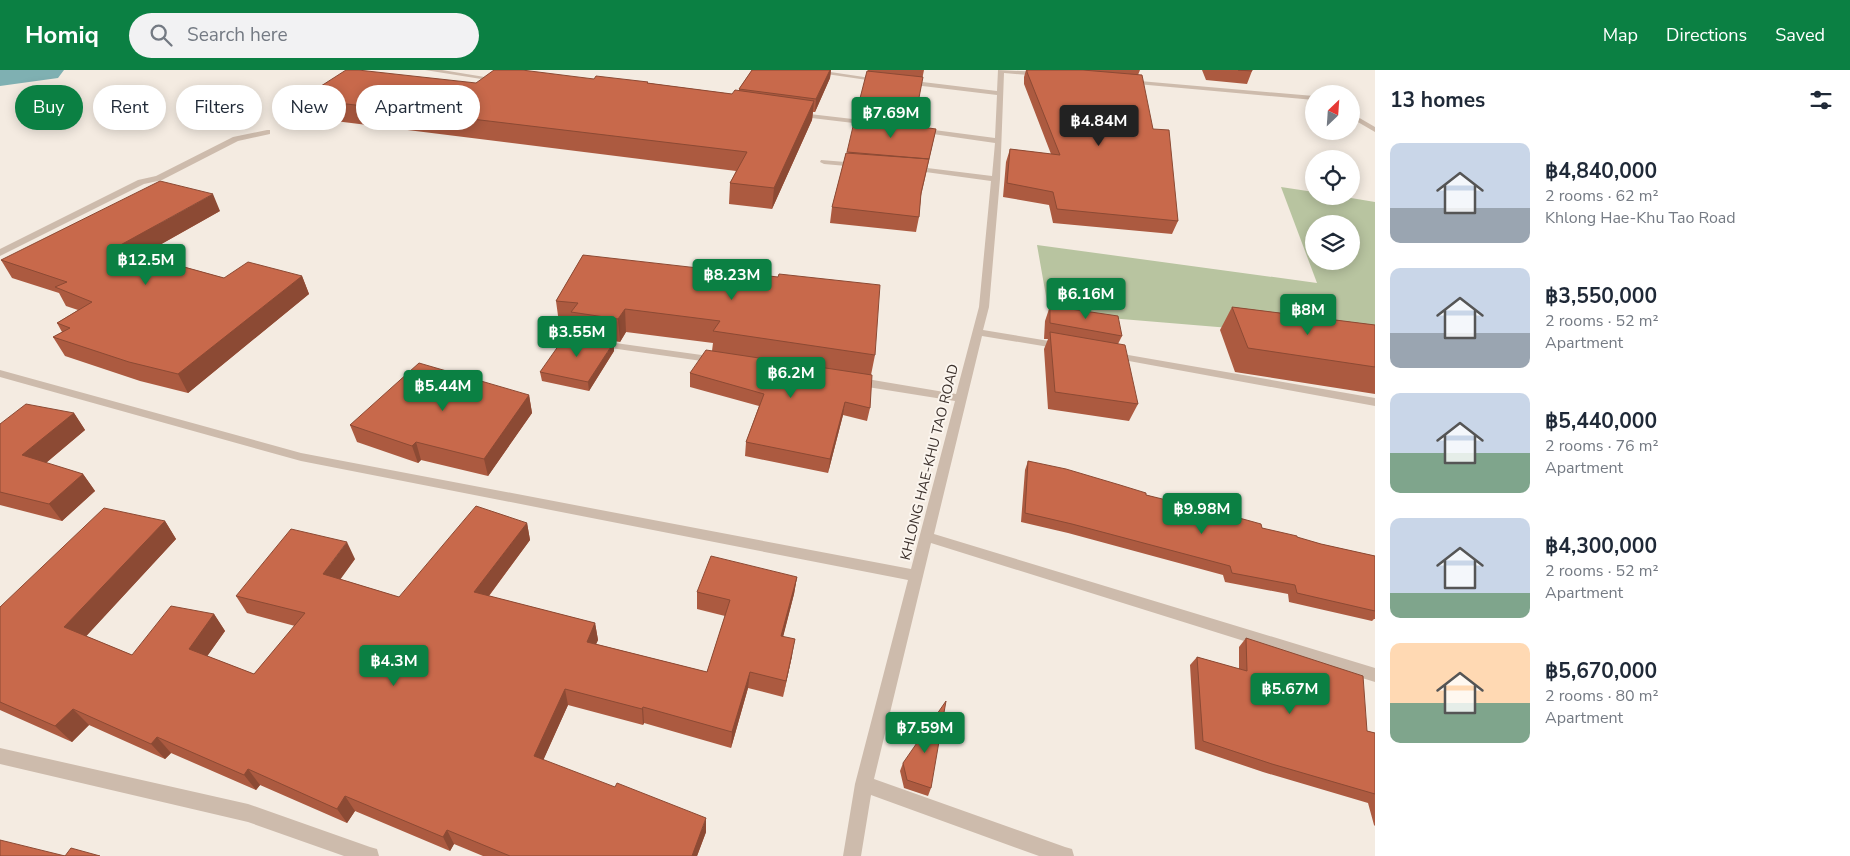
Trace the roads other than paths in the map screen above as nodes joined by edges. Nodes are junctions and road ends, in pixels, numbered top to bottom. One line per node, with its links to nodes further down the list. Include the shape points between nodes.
1 (428, 70): 5 (street)
2 (802, 70): 6 (street)
3 (1001, 70): 4 (street); 9 (street, KHLONG HAE-KHU TAO ROAD)
4 (1051, 75)
5 (511, 81)
6 (889, 81)
7 (1121, 81): 10 (street)
8 (899, 82): 9 (street)
9 (1001, 94): 17 (street, KHLONG HAE-KHU TAO ROAD)
10 (1305, 97)
11 (791, 113): 13 (street)
12 (1360, 121): 15 (street)
13 (880, 125)
14 (910, 129): 17 (street)
15 (1375, 130)
16 (267, 132): 22 (street, via 236,139 159,178 141,182)
17 (999, 141): 21 (street, KHLONG HAE-KHU TAO ROAD)
18 (824, 162): 19 (street)
19 (871, 166)
20 (899, 168): 21 (street)
21 (996, 179): 23 (street, KHLONG HAE-KHU TAO ROAD, via 984,307)
22 (0, 253)
23 (978, 332): 25 (street); 30 (street, KHLONG HAE-KHU TAO ROAD)
24 (558, 338): 27 (street)
25 (1075, 349)
26 (1104, 354): 31 (street)
27 (730, 362)
28 (0, 373): 33 (street, via 301,457)
29 (845, 379): 30 (street)
30 (960, 398): 32 (street, KHLONG HAE-KHU TAO ROAD)
31 (1375, 402)
32 (928, 537): 33 (street, KHLONG HAE-KHU TAO ROAD); 34 (street)
33 (916, 576): 36 (street, KHLONG HAE-KHU TAO ROAD)
34 (1375, 675)
35 (0, 756): 37 (street, via 248,812)
36 (864, 784): 38 (street, KHLONG HAE-KHU TAO ROAD); 39 (street)
37 (370, 856)
38 (852, 856)
39 (1065, 856)

